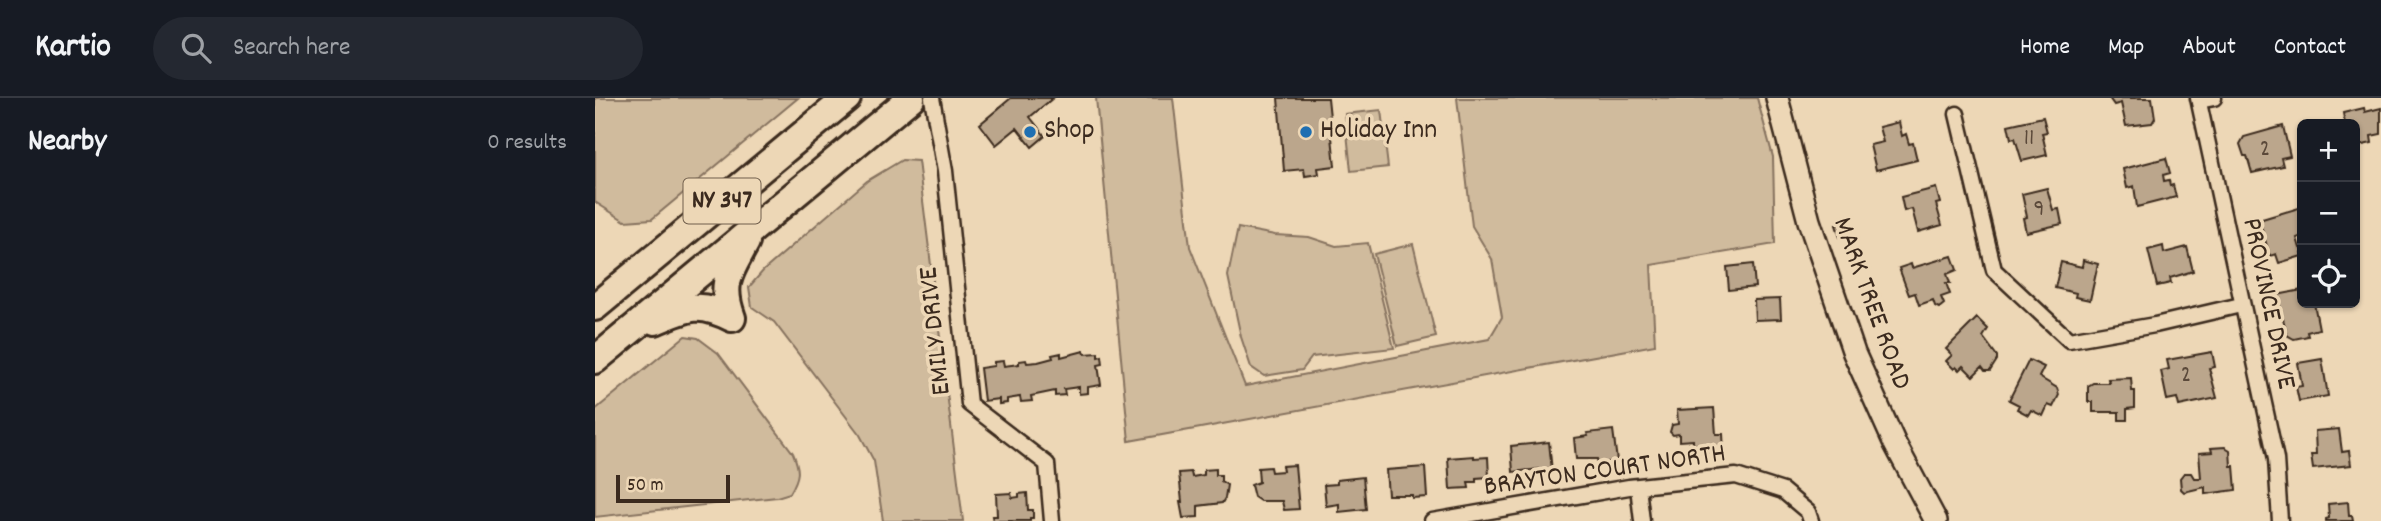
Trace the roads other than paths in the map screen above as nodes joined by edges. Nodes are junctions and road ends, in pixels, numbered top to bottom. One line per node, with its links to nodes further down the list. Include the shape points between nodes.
1 (847, 98): 9 (highway, NY 347)
2 (911, 98): 7 (highway, NY 347)
3 (932, 98): 13 (street, EMILY DRIVE, via 945,171 969,404 1047,464)
4 (1777, 98): 17 (main road, MARK TREE ROAD, via 1809,221 1854,353)
5 (2204, 99): 8 (street, PROVINCE DRIVE)
6 (1957, 114): 8 (street, via 1994,270 2069,340)
7 (752, 231): 10 (highway, NY 347); 10 (highway, via 727,278 732,318 697,306)
8 (2241, 305): 18 (street, PROVINCE DRIVE, via 2276,459)
9 (595, 307)
10 (629, 332): 11 (highway, NY 347)
11 (595, 360)
12 (1638, 487): 14 (street, BRAYTON COURT NORTH); 15 (street); 16 (street, BRAYTON COURT NORTH, via 1736,476 1783,491 1808,512)
13 (1052, 521)
14 (1432, 521)
15 (1642, 521)
16 (1811, 521)
17 (1935, 521)
18 (2280, 521)

